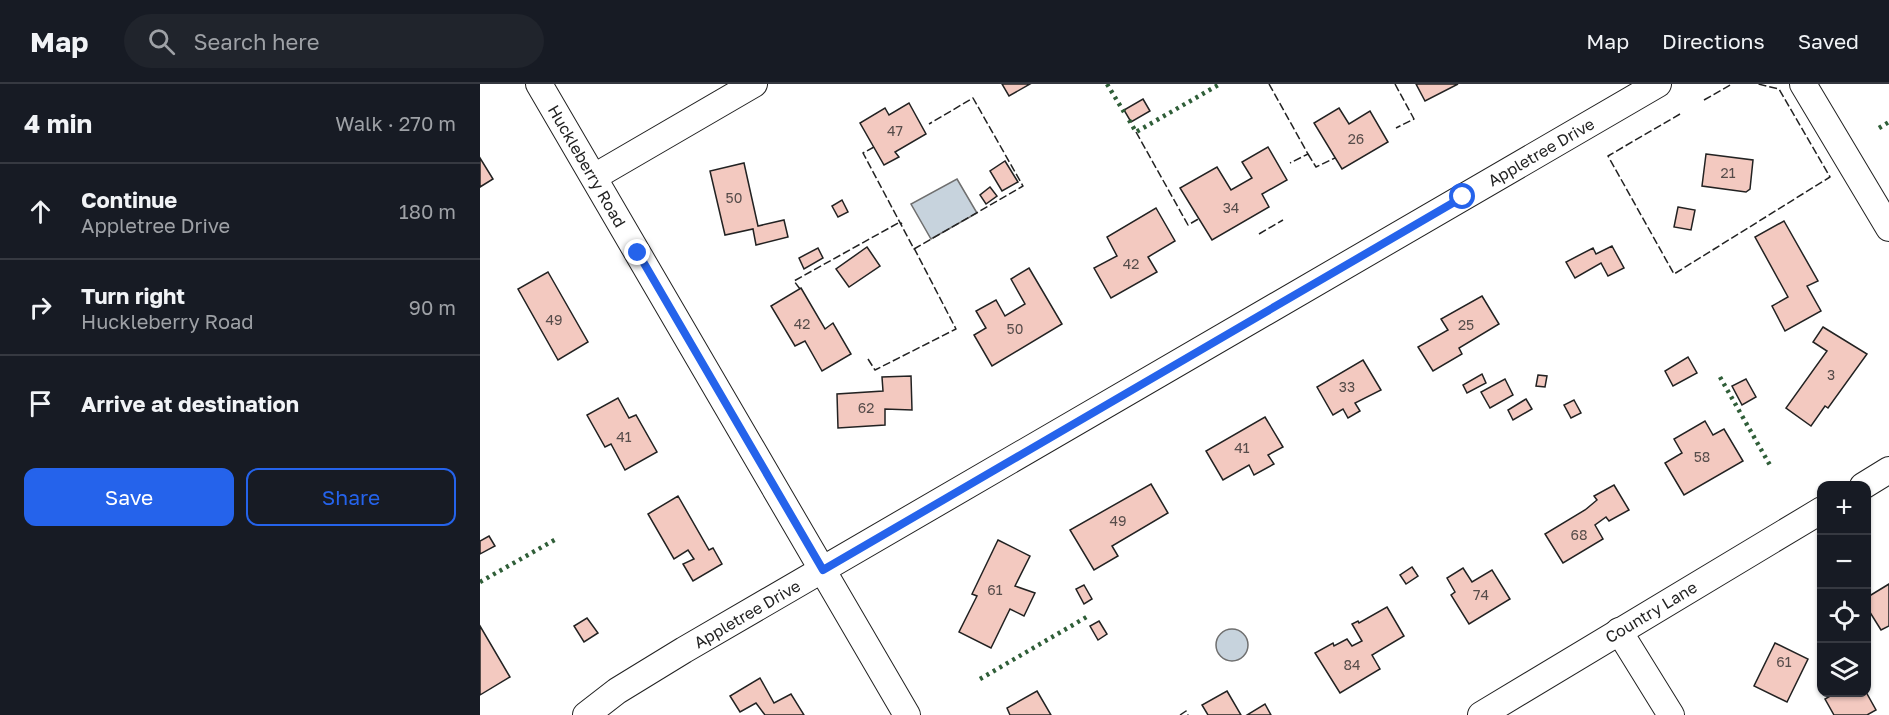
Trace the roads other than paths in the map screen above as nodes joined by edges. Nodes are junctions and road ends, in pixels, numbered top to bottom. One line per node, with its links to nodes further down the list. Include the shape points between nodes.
1 (539, 84): 5 (street, Huckleberry Road)
2 (754, 84): 5 (street)
3 (1658, 84): 10 (street, Appletree Drive)
4 (1803, 84): 6 (street)
5 (594, 177): 10 (street, Huckleberry Road)
6 (1889, 228)
7 (1889, 470): 8 (street)
8 (1871, 481)
9 (1817, 512): 11 (street, Country Lane)
10 (823, 570): 12 (street, Appletree Drive, via 617,691); 13 (street, Huckleberry Road)
11 (1619, 631): 14 (street, Country Lane); 15 (street)
12 (586, 715)
13 (907, 715)
14 (1481, 715)
15 (1671, 715)

